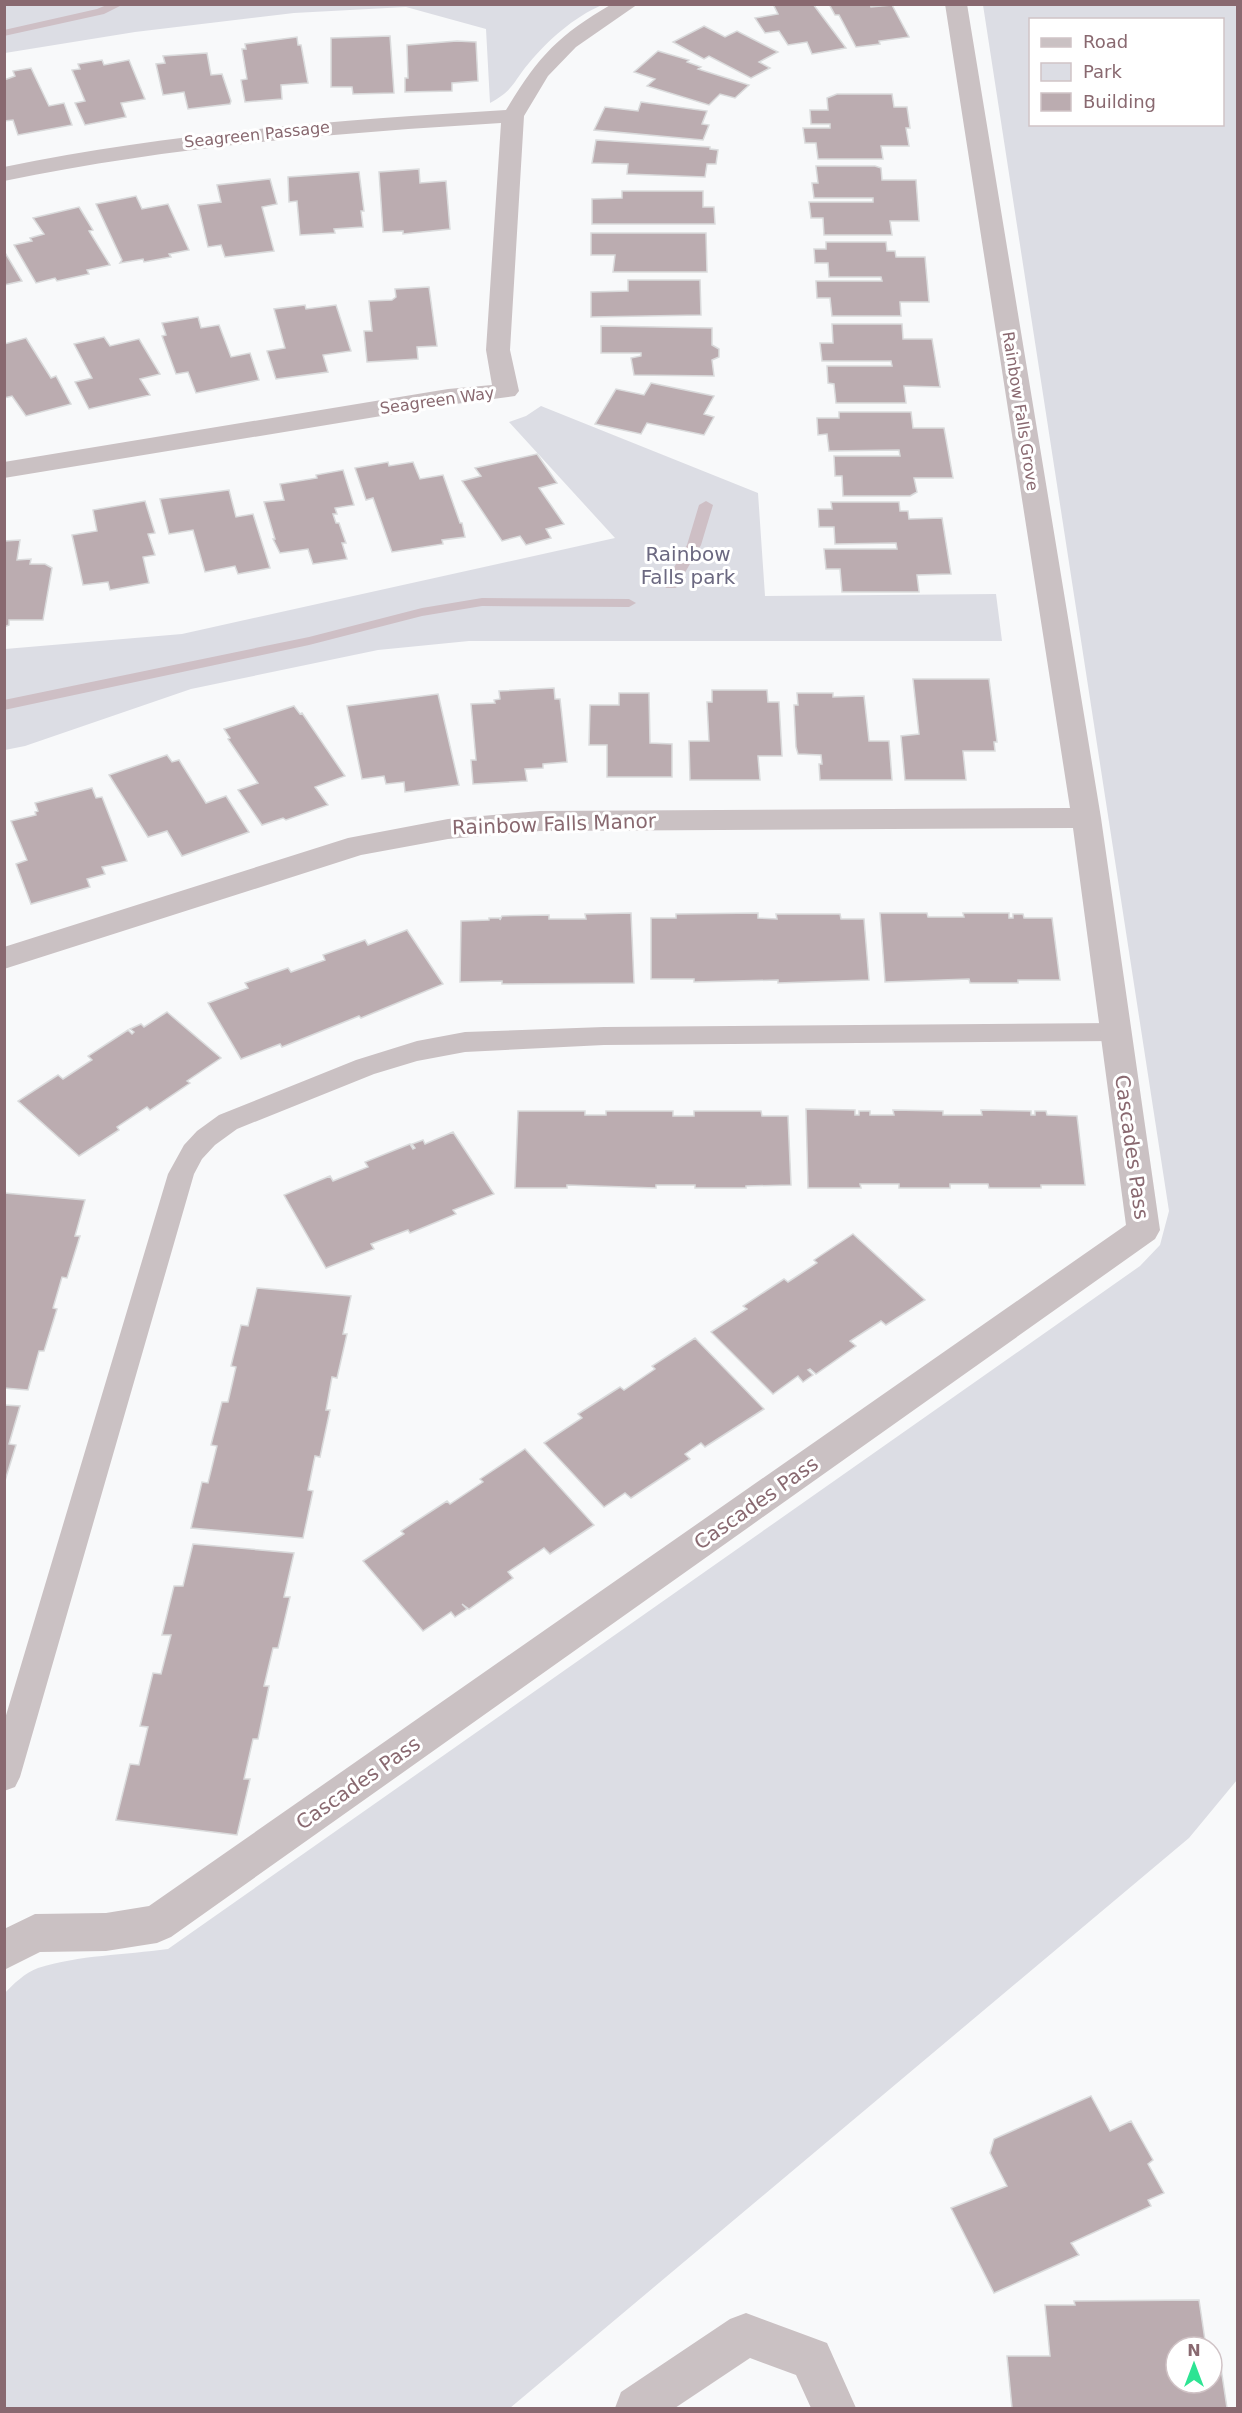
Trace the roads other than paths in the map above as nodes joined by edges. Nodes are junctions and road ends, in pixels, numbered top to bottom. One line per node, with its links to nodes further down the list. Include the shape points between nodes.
1 (628, 4): 3 (street, Seagreen Way, via 587,28 560,50 539,73)
2 (956, 4): 6 (street, Rainbow Falls Grove)
3 (513, 116): 4 (street, Seagreen Passage, via 212,137); 5 (street, Seagreen Way, via 498,350 506,391 448,397)
4 (4, 174)
5 (4, 470)
6 (1086, 818): 7 (street, Rainbow Falls Manor, via 478,824 358,845); 8 (street, Cascades Pass)
7 (4, 958)
8 (1116, 1032): 9 (lane, via 593,1036 465,1042 417,1051 364,1068 228,1122 193,1152 181,1174); 10 (street, Cascades Pass, via 1143,1230 157,1924 106,1932 35,1933)
9 (4, 1777)
10 (4, 1951)
11 (637, 2409): 12 (street, via 746,2335 811,2359)
12 (834, 2409)

